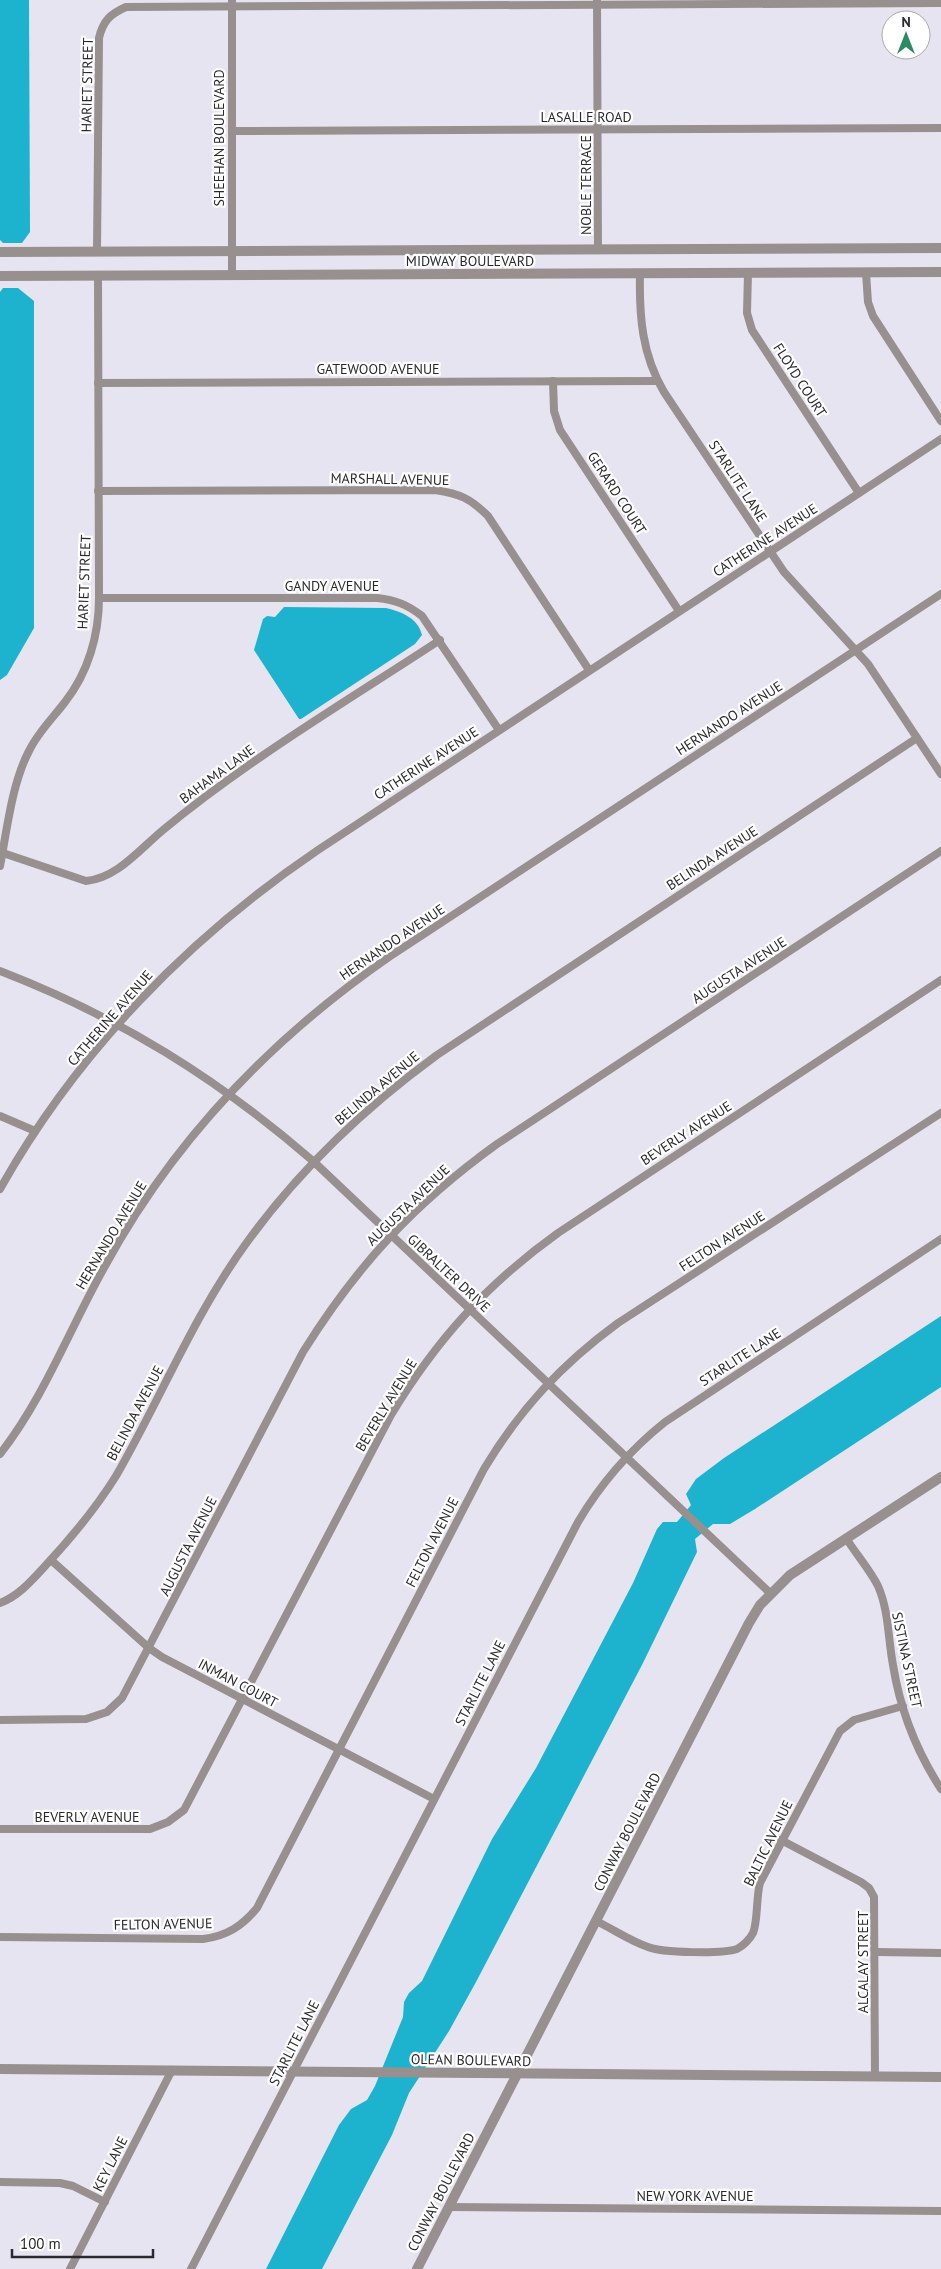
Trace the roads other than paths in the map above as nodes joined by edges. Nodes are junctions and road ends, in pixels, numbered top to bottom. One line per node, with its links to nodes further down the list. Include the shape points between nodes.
1 (597, 2): 2 (street); 3 (street); 5 (street, NOBLE TERRACE)
2 (232, 3): 6 (street, SHEEHAN BOULEVARD); 10 (street, HARIET STREET, via 126,7 112,13 102,24 99,38)
3 (941, 3)
4 (941, 128): 5 (street, LASALLE ROAD)
5 (598, 129): 6 (street, LASALLE ROAD); 8 (street, NOBLE TERRACE)
6 (232, 131): 11 (street, SHEEHAN BOULEVARD)
7 (941, 248): 8 (street, MIDWAY BOULEVARD)
8 (598, 250): 11 (street, MIDWAY BOULEVARD)
9 (0, 252): 10 (street, MIDWAY BOULEVARD)
10 (98, 252): 11 (street, MIDWAY BOULEVARD)
11 (231, 252): 18 (street, SHEEHAN BOULEVARD)
12 (941, 272): 14 (street, MIDWAY BOULEVARD)
13 (748, 273): 14 (street, MIDWAY BOULEVARD); 15 (street, MIDWAY BOULEVARD); 25 (street, FLOYD COURT, via 747,313 752,330)
14 (866, 273): 22 (street, via 872,316)
15 (640, 274): 18 (street, MIDWAY BOULEVARD); 20 (street, STARLITE LANE, via 641,324 648,359)
16 (0, 276): 17 (street, MIDWAY BOULEVARD)
17 (98, 276): 18 (street, MIDWAY BOULEVARD); 21 (street, HARIET STREET)
18 (232, 276)
19 (553, 381): 20 (street, GATEWOOD AVENUE); 21 (street, GATEWOOD AVENUE); 29 (street, GERARD COURT, via 554,411 560,430)
20 (657, 381): 26 (street, STARLITE LANE)
21 (98, 383): 24 (street, HARIET STREET)
22 (941, 421)
23 (941, 439): 25 (street, CATHERINE AVENUE)
24 (98, 491): 28 (street, HARIET STREET); 32 (street, MARSHALL AVENUE, via 435,490 457,494 488,516)
25 (859, 493): 26 (street, CATHERINE AVENUE)
26 (769, 552): 29 (street, CATHERINE AVENUE); 31 (street, STARLITE LANE, via 799,591)
27 (941, 594): 31 (street, HERNANDO AVENUE)
28 (99, 598): 30 (street, GANDY AVENUE, via 394,600 422,616); 37 (street, HARIET STREET, via 96,634 84,671 67,700 37,737 23,764)
29 (679, 611): 32 (street, CATHERINE AVENUE)
30 (440, 640): 33 (street, GANDY AVENUE); 37 (street, BAHAMA LANE, via 226,782 180,816 115,872 100,880 86,881)
31 (856, 650): 34 (street, STARLITE LANE); 42 (street, HERNANDO AVENUE, via 364,975 292,1032)
32 (589, 670): 33 (street, CATHERINE AVENUE)
33 (499, 730): 41 (street, CATHERINE AVENUE, via 261,890 194,946)
34 (917, 738): 35 (street, STARLITE LANE); 46 (street, BELINDA AVENUE, via 437,1055 373,1104)
35 (941, 774)
36 (941, 851): 48 (street, AUGUSTA AVENUE, via 497,1144 443,1186)
37 (2, 853): 38 (street, HARIET STREET)
38 (0, 866)
39 (0, 971): 41 (street, GIBRALTER DRIVE)
40 (941, 980): 50 (street, BEVERLY AVENUE, via 558,1232 512,1268)
41 (118, 1024): 42 (street, GIBRALTER DRIVE); 45 (street, CATHERINE AVENUE)
42 (229, 1093): 46 (street, GIBRALTER DRIVE); 52 (street, HERNANDO AVENUE, via 171,1164 128,1226 32,1404)
43 (941, 1113): 51 (street, FELTON AVENUE, via 618,1323)
44 (0, 1116): 45 (street)
45 (35, 1131): 47 (street, CATHERINE AVENUE)
46 (313, 1161): 48 (street, GIBRALTER DRIVE); 56 (street, BELINDA AVENUE, via 269,1212 230,1266 115,1476 85,1520)
47 (0, 1189)
48 (390, 1235): 50 (street, GIBRALTER DRIVE); 59 (street, AUGUSTA AVENUE, via 341,1294 303,1352)
49 (941, 1239): 53 (street, STARLITE LANE, via 680,1411)
50 (468, 1309): 51 (street, GIBRALTER DRIVE); 60 (street, BEVERLY AVENUE, via 428,1359 391,1415)
51 (547, 1383): 53 (street, GIBRALTER DRIVE); 63 (street, FELTON AVENUE, via 484,1469)
52 (0, 1454)
53 (625, 1457): 57 (street, GIBRALTER DRIVE); 65 (street, STARLITE LANE, via 578,1522)
54 (941, 1477): 55 (street, CONWAY BOULEVARD)
55 (846, 1538): 57 (street, CONWAY BOULEVARD, via 790,1575); 61 (street, SISTINA STREET, via 878,1586)
56 (51, 1560): 58 (street, BELINDA AVENUE, via 20,1591); 59 (street, INMAN COURT)
57 (770, 1593): 68 (street, CONWAY BOULEVARD, via 748,1623)
58 (0, 1603)
59 (148, 1648): 60 (street, INMAN COURT); 62 (street, AUGUSTA AVENUE, via 128,1689 107,1712 76,1720)
60 (243, 1700): 63 (street, INMAN COURT); 66 (street, BEVERLY AVENUE, via 184,1810 168,1822 137,1831)
61 (903, 1706): 64 (street, SISTINA STREET, via 924,1761); 67 (street, BALTIC AVENUE, via 854,1720 840,1731)
62 (0, 1720)
63 (338, 1749): 65 (street, INMAN COURT); 69 (street, FELTON AVENUE, via 257,1908 245,1922 228,1933 202,1939)
64 (941, 1789)
65 (434, 1799): 74 (street, STARLITE LANE)
66 (0, 1829)
67 (781, 1840): 68 (street, BALTIC AVENUE, via 756,1896 754,1931 737,1949 662,1951); 70 (street, ALCALAY STREET, via 869,1888 874,1898)
68 (596, 1921): 75 (street, CONWAY BOULEVARD)
69 (0, 1937)
70 (876, 1952): 71 (street); 76 (street, ALCALAY STREET)
71 (941, 1953)
72 (0, 2069): 73 (street, OLEAN BOULEVARD)
73 (172, 2070): 74 (street, OLEAN BOULEVARD); 79 (street, KEY LANE)
74 (293, 2072): 75 (street, OLEAN BOULEVARD); 83 (street, STARLITE LANE)
75 (517, 2074): 76 (street, OLEAN BOULEVARD); 80 (street, CONWAY BOULEVARD)
76 (875, 2077): 77 (street, OLEAN BOULEVARD)
77 (941, 2077)
78 (0, 2182): 79 (street, via 60,2183)
79 (105, 2202): 82 (street, KEY LANE)
80 (449, 2207): 81 (street, NEW YORK AVENUE); 84 (street, CONWAY BOULEVARD)
81 (941, 2211)
82 (70, 2269)
83 (191, 2269)
84 (417, 2269)

